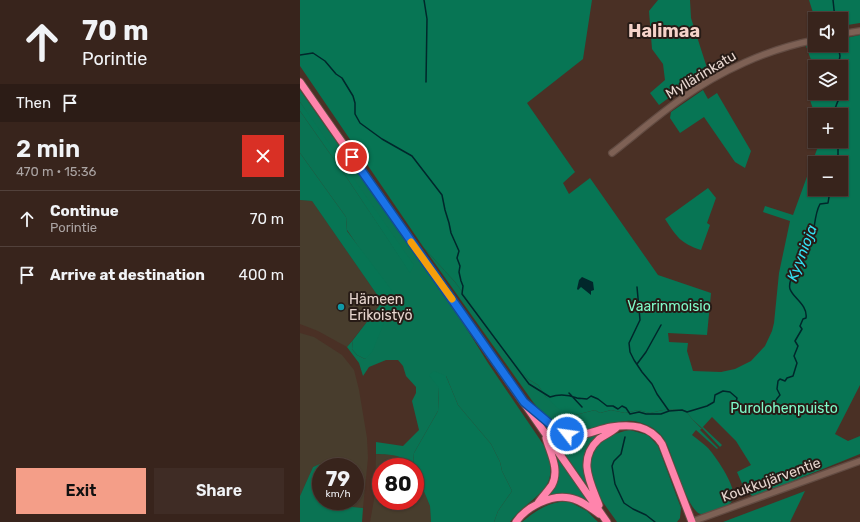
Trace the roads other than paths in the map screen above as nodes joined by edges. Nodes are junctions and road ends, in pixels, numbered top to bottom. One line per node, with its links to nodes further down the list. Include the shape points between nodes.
1 (860, 31): 2 (street)
2 (848, 33)
3 (808, 42): 5 (street, Myllärinkatu, via 764,55 701,86 661,113)
4 (300, 82): 6 (highway)
5 (612, 153)
6 (524, 402): 7 (highway, via 556,429 567,434 583,435); 8 (highway)
7 (618, 427): 11 (highway, via 595,444 587,462 588,477); 13 (highway, via 640,426 660,439)
8 (543, 430): 10 (highway, via 555,472 552,485); 11 (highway)
9 (860, 460): 13 (street, Koukkujärventie)
10 (538, 503): 11 (highway, via 569,498 577,500); 12 (highway, via 526,510)
11 (606, 520)
12 (516, 522)
13 (691, 522)

